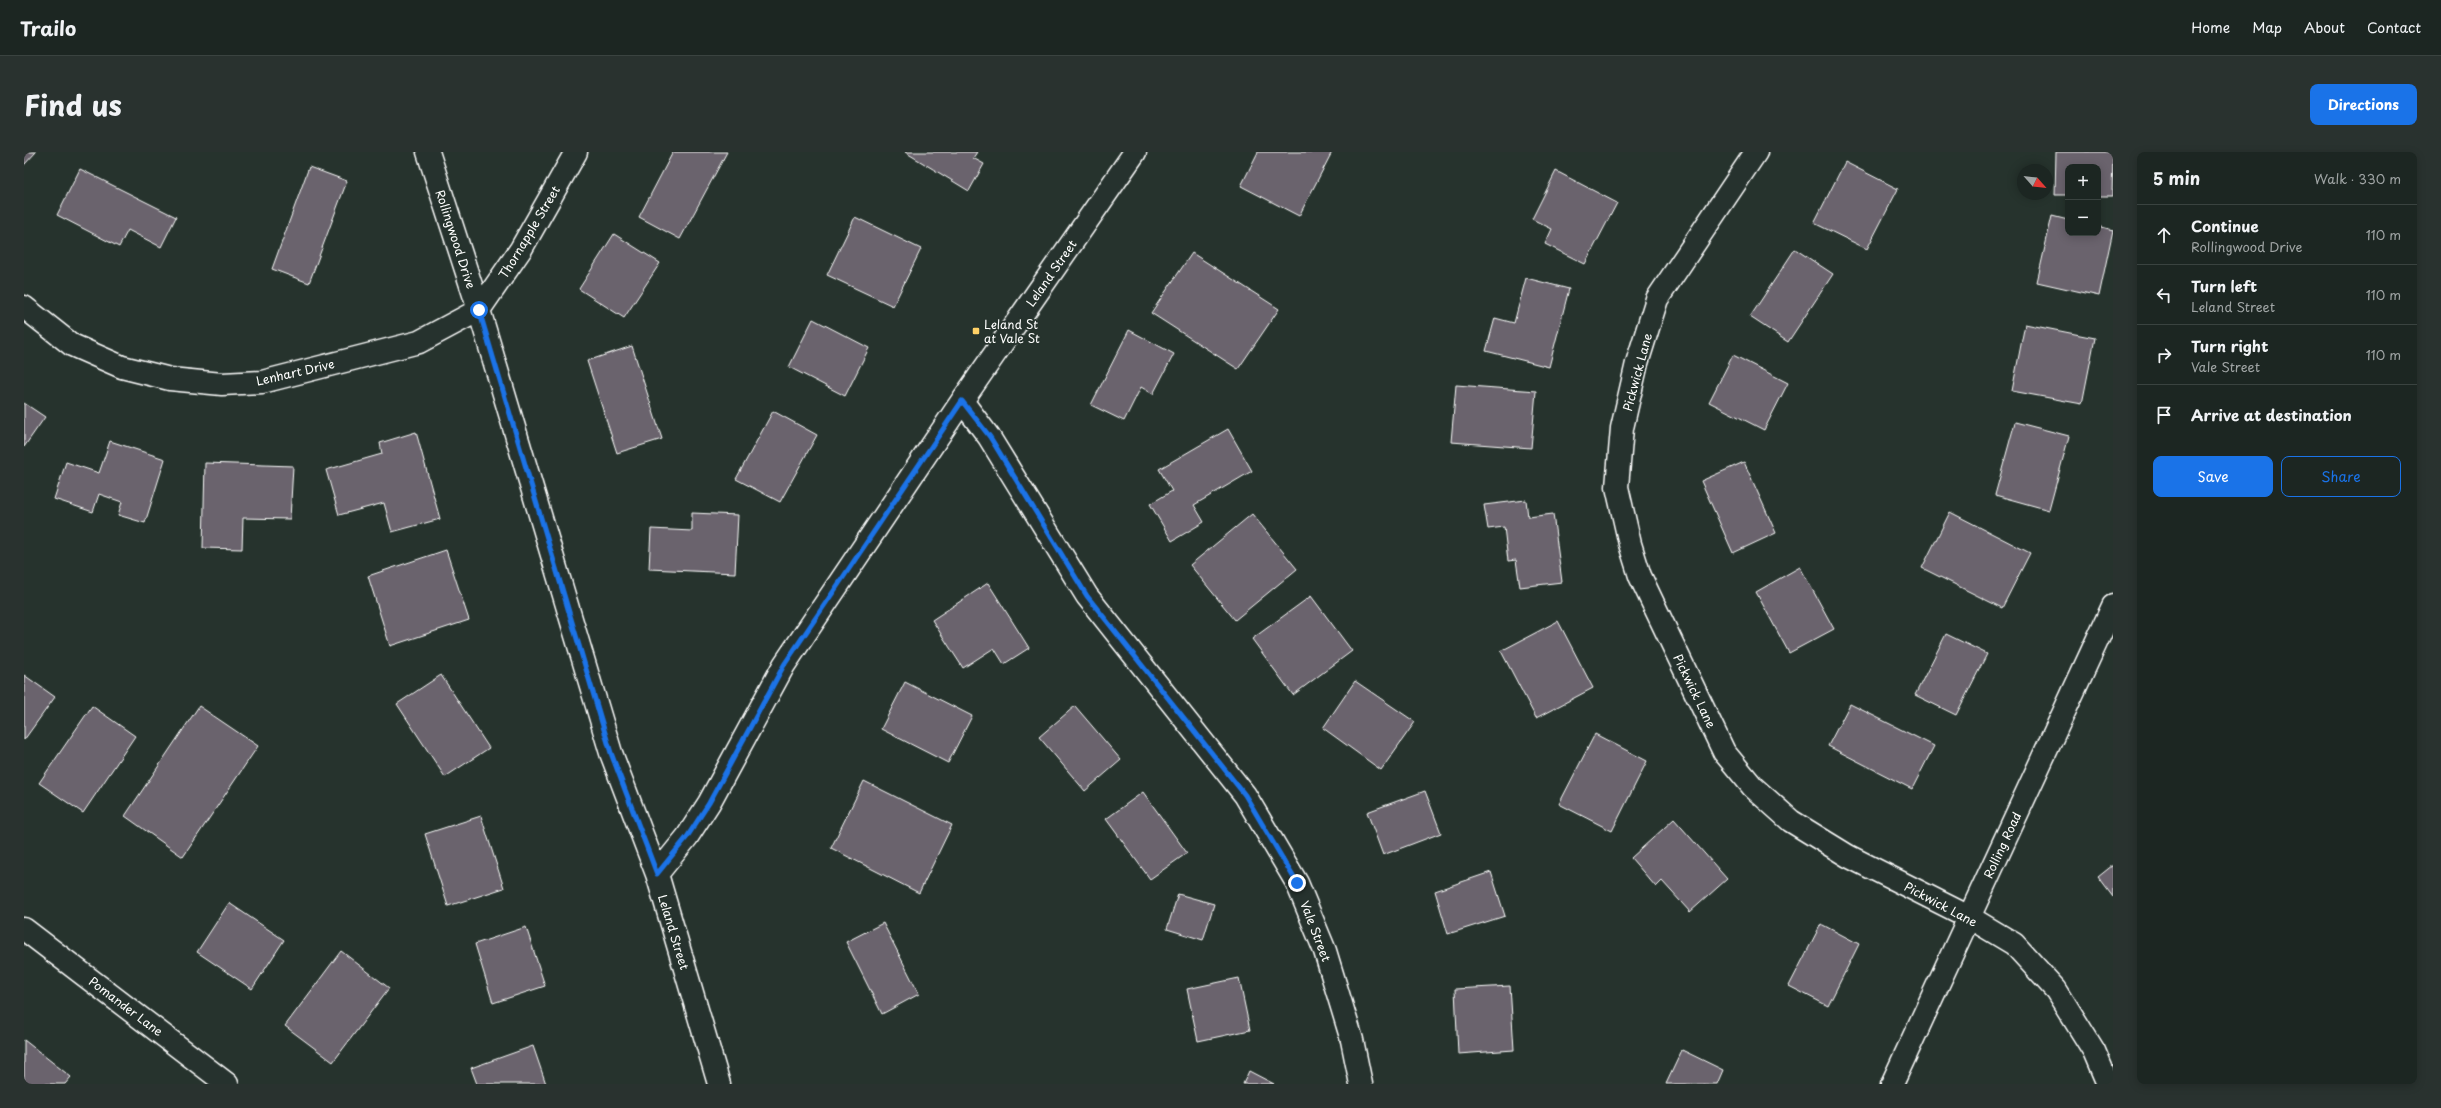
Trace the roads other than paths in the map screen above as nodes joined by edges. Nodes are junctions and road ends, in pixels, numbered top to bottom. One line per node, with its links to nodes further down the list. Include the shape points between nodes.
1 (428, 152): 6 (street, Rollingwood Drive)
2 (576, 152): 6 (street, Thornapple Street, via 521,249)
3 (1135, 152): 7 (street, Leland Street)
4 (1756, 152): 10 (street, Pickwick Lane, via 1657,299 1637,363 1622,428 1617,487 1630,544 1640,576 1724,752 1753,787 1791,821 1842,852)
5 (24, 307): 6 (street, Lenhart Drive, via 72,346 122,366 170,379 222,384 262,382 419,342)
6 (479, 310): 9 (street, Rollingwood Drive, via 611,753)
7 (962, 401): 9 (street, Leland Street, via 784,665 709,803 687,837); 14 (street, Vale Street, via 990,437 1087,596 1245,795 1297,883 1327,959 1352,1040)
8 (2113, 606): 10 (street, Rolling Road)
9 (657, 874): 13 (street, Leland Street)
10 (1968, 917): 15 (street, Rolling Road); 16 (street, Pickwick Lane, via 2014,944 2056,990 2094,1051)
11 (24, 929): 12 (street, Pomander Lane)
12 (227, 1084)
13 (719, 1084)
14 (1361, 1084)
15 (1892, 1084)
16 (2108, 1084)

